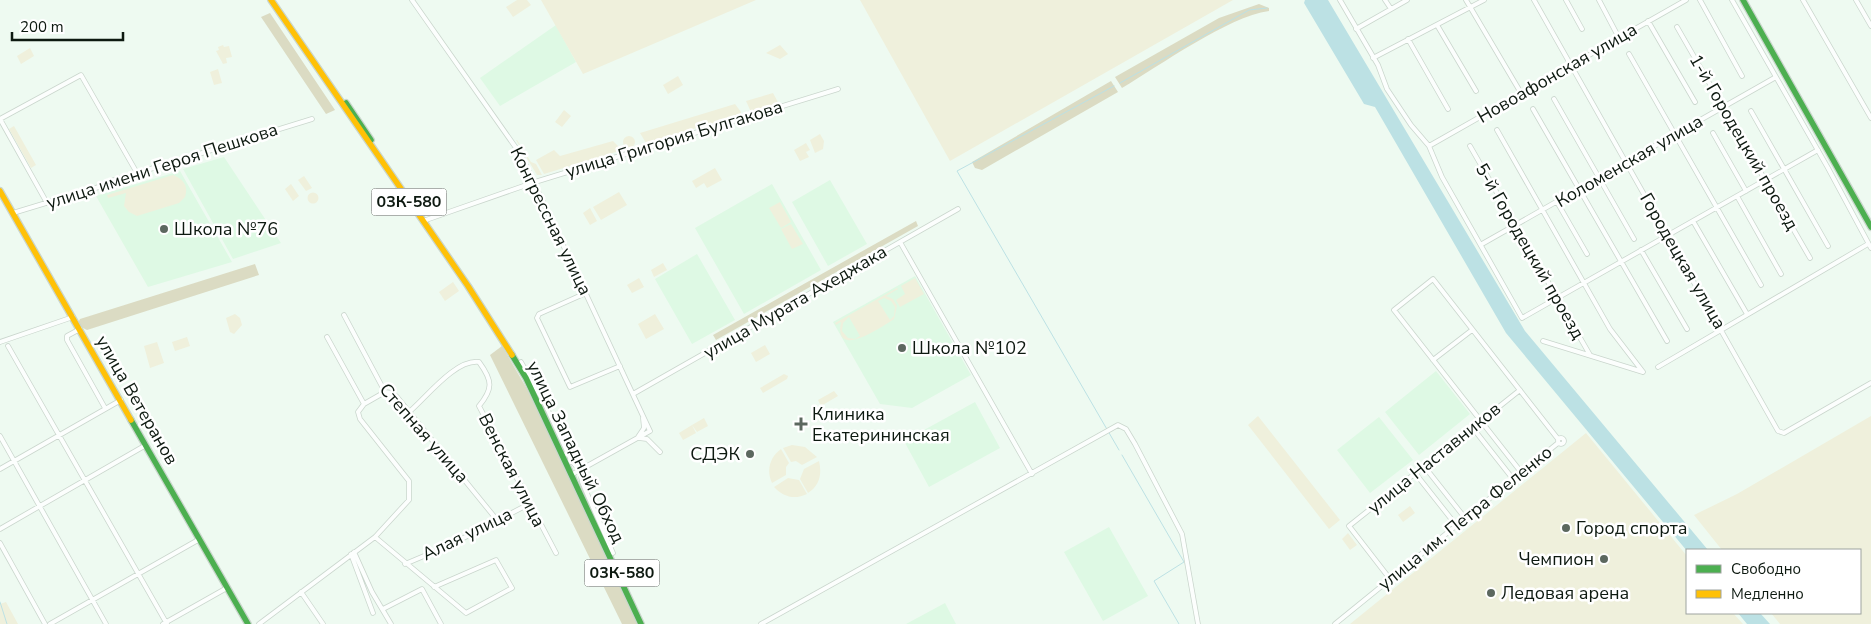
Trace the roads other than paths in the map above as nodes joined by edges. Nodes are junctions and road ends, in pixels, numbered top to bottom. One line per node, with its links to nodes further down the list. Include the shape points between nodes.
1 (273, 0): 70 (main road, улица Западный Обход / 03К-580); 128 (main road, улица Западный Обход / 03К-580, via 503,340 534,392)
2 (412, 0): 59 (street, Конгрессная улица, via 512,141)
3 (1340, 0): 23 (street)
4 (1385, 0): 18 (street)
5 (1407, 0): 18 (street)
6 (1466, 0): 17 (street)
7 (1484, 0): 17 (street)
8 (1534, 0): 29 (street, Городецкая улица)
9 (1566, 0): 24 (street)
10 (1599, 0): 25 (street)
11 (1686, 0): 19 (street, Новоафонская улица)
12 (1700, 0): 32 (street)
13 (1732, 0): 31 (street)
14 (1742, 0): 30 (main road)
15 (1856, 0): 21 (street)
16 (1805, 1): 43 (street)
17 (1471, 7): 20 (street); 36 (street)
18 (1391, 9): 23 (street)
19 (1648, 21): 25 (street, Новоафонская улица); 38 (street)
20 (1437, 25): 26 (street); 35 (street)
21 (1871, 26)
22 (1677, 27): 39 (street, 1-й Городецкий проезд)
23 (1356, 29): 28 (street)
24 (1582, 29)
25 (1619, 38): 29 (street, Новоафонская улица)
26 (1408, 39): 28 (street); 40 (street)
27 (1629, 54): 48 (street)
28 (1374, 58): 49 (street, via 1395,102)
29 (1571, 65): 36 (street, Новоафонская улица); 52 (street, Городецкая улица)
30 (1780, 66): 31 (street); 53 (main road)
31 (1772, 70): 33 (street)
32 (1742, 76)
33 (1776, 77): 39 (street, Коломенская улица); 51 (street)
34 (838, 89): 59 (street, улица Григория Булгакова)
35 (1476, 91)
36 (1521, 93): 49 (street, Новоафонская улица)
37 (1554, 100): 57 (street)
38 (1695, 102)
39 (1723, 107): 48 (street, Коломенская улица); 58 (street, 1-й Городецкий проезд)
40 (1448, 109)
41 (1534, 109): 60 (street)
42 (1751, 111): 55 (street)
43 (1871, 118)
44 (0, 119): 56 (street, via 81,75); 65 (street)
45 (312, 119): 56 (street, улица имени Героя Пешкова)
46 (1497, 130): 68 (street)
47 (1712, 133): 61 (street)
48 (1676, 134): 52 (street, Коломенская улица); 66 (street)
49 (1429, 146): 77 (street, via 1442,177)
50 (1470, 146): 72 (street, 5-й Городецкий проезд)
51 (1818, 150): 54 (street); 55 (street)
52 (1626, 162): 57 (street, Коломенская улица); 74 (street, Городецкая улица)
53 (1835, 164): 54 (street); 73 (main road)
54 (1828, 168): 79 (street)
55 (1784, 170): 58 (street); 78 (street)
56 (137, 173): 65 (street, улица имени Героя Пешкова)
57 (1599, 178): 60 (street, Коломенская улица); 75 (street)
58 (1766, 180): 61 (street); 82 (street, 1-й Городецкий проезд)
59 (535, 182): 70 (street, улица Григория Булгакова); 87 (street, Конгрессная улица)
60 (1580, 190): 64 (street, Коломенская улица); 83 (street)
61 (1746, 191): 63 (street)
62 (0, 192): 69 (main road, улица Ветеранов); 91 (main road, улица Ветеранов)
63 (1737, 196): 66 (street); 84 (street)
64 (1557, 202): 68 (street, Коломенская улица); 81 (street)
65 (48, 203): 69 (street, улица имени Героя Пешкова)
66 (1717, 208): 71 (street); 86 (street)
67 (958, 210): 76 (street, улица Мурата Ахеджака)
68 (1543, 210): 72 (street, Коломенская улица); 85 (street)
69 (13, 213): 91 (main road, улица Ветеранов)
70 (426, 220): 103 (main road, улица Западный Обход / 03К-580)
71 (1693, 221): 74 (street); 89 (street)
72 (1515, 225): 77 (street, Коломенская улица); 88 (street, 5-й Городецкий проезд)
73 (1871, 227)
74 (1668, 235): 80 (street); 93 (street, Городецкая улица)
75 (1634, 239)
76 (900, 242): 109 (street, улица Мурата Ахеджака); 129 (street)
77 (1482, 244): 88 (street, via 1522,318)
78 (1828, 246)
79 (1870, 246): 89 (street)
80 (1641, 250): 83 (street); 92 (street)
81 (1587, 254)
82 (1810, 258)
83 (1621, 262): 85 (street); 99 (street)
84 (1781, 274)
85 (1585, 282): 88 (street); 101 (street, via 1610,329 1643,372)
86 (1761, 285)
87 (586, 294): 104 (street, Конгрессная улица); 104 (street, via 539,314 537,318 570,387)
88 (1556, 298): 101 (street, 5-й Городецкий проезд)
89 (1747, 314): 93 (street)
90 (344, 316): 108 (street, Степная улица)
91 (72, 317): 94 (main road, улица Ветеранов); 98 (street)
92 (1687, 329)
93 (1721, 329): 105 (street); 106 (street, Городецкая улица, via 1781,432)
94 (79, 330): 110 (main road, улица Ветеранов); 112 (street, via 67,336 67,340)
95 (1472, 330): 102 (street); 102 (street, via 1433,279 1394,310); 107 (street)
96 (327, 337): 111 (street, Степная улица)
97 (1543, 341): 101 (street)
98 (0, 342)
99 (1667, 342)
100 (8, 346): 117 (street)
101 (1590, 355)
102 (1433, 360): 115 (street)
103 (521, 362): 124 (street, via 574,464); 128 (main road, улица Западный Обход / 03К-580)
104 (620, 366): 109 (street, Конгрессная улица)
105 (1658, 367)
106 (1871, 384)
107 (1520, 390): 115 (street, улица Наставников); 126 (street, улица им. Петра Феленко, via 1558,441)
108 (385, 392): 111 (street); 113 (street, Степная улица, via 392,393)
109 (633, 394): 114 (street, Конгрессная улица)
110 (120, 400): 112 (street); 120 (main road, улица Ветеранов)
111 (364, 404): 138 (street, via 358,412 360,419 409,480 409,500)
112 (105, 408): 117 (street)
113 (408, 412): 132 (street, Венская улица, via 452,372 474,361 480,362 490,393 479,406); 135 (street, Степная улица)
114 (643, 415): 119 (street, via 644,428); 119 (street, Конгрессная улица, via 650,431)
115 (1481, 420): 116 (street, улица Наставников); 126 (street)
116 (1472, 427): 123 (street, улица Наставников); 130 (street)
117 (61, 434): 122 (street); 131 (street)
118 (0, 436): 122 (street)
119 (637, 439): 121 (street, via 647,439); 124 (street)
120 (145, 446): 131 (street); 139 (main road, улица Ветеранов); 157 (main road, улица Ветеранов)
121 (660, 452)
122 (14, 461): 125 (street); 133 (street)
123 (1424, 466): 127 (street, улица Наставников); 134 (street)
124 (587, 467): 128 (street); 143 (street, via 581,479)
125 (0, 468)
126 (1521, 472): 130 (street, улица им. Петра Феленко)
127 (1415, 473): 136 (street); 146 (street, улица Наставников, via 1348,526)
128 (573, 474): 143 (main road, улица Западный Обход / 03К-580); 162 (main road, улица Западный Обход / 03К-580)
129 (1032, 474): 163 (street); 164 (street, via 1118,425 1126,428 1182,534)
130 (1513, 479): 134 (street, улица им. Петра Феленко)
131 (85, 481): 133 (street); 145 (street)
132 (529, 504): 135 (street, Алая улица); 141 (street, Венская улица)
133 (40, 506): 137 (street); 150 (street)
134 (1465, 518): 136 (street, улица им. Петра Феленко)
135 (497, 520): 144 (street, Алая улица)
136 (1456, 525): 146 (street, улица им. Петра Феленко)
137 (0, 529)
138 (375, 536): 142 (street); 144 (street)
139 (198, 540): 145 (street); 148 (main road, улица Ветеранов)
140 (0, 543): 153 (street)
141 (556, 552)
142 (353, 553): 149 (street); 151 (street); 152 (street)
143 (613, 553): 162 (main road, улица Западный Обход / 03К-580)
144 (405, 564): 147 (street)
145 (138, 574): 150 (street); 156 (street)
146 (1390, 579): 165 (street, улица им. Петра Феленко)
147 (434, 587): 147 (street, via 466,613 512,588 496,560)
148 (225, 589): 156 (street); 157 (main road, улица Ветеранов)
149 (301, 592): 158 (street); 159 (street)
150 (92, 600): 154 (street); 155 (street)
151 (383, 609): 160 (street); 161 (street, via 422,589)
152 (373, 613)
153 (45, 624)
154 (50, 624)
155 (106, 624)
156 (165, 624)
157 (246, 624)
158 (259, 624)
159 (323, 624)
160 (391, 624)
161 (441, 624)
162 (643, 624)
163 (761, 624)
164 (1198, 624)
165 (1335, 624)

